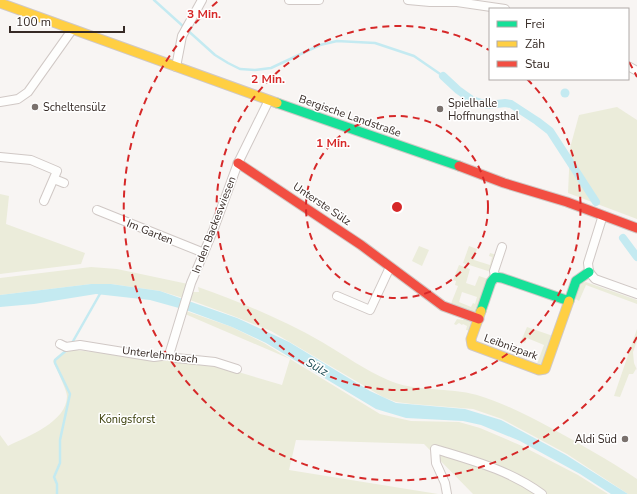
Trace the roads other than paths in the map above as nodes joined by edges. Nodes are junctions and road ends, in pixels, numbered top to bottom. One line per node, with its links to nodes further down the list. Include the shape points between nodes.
1 (202, 0): 8 (street, via 182,36)
2 (289, 0): 3 (street)
3 (319, 0)
4 (408, 0): 6 (street, via 457,2)
5 (0, 3): 7 (main road, Bergische Landstraße)
6 (498, 8)
7 (72, 30): 8 (main road, Bergische Landstraße); 10 (street, via 28,92 18,100)
8 (176, 67): 9 (main road, Bergische Landstraße)
9 (269, 100): 12 (street, In den Backeswiesen); 17 (main road, Bergische Landstraße)
10 (0, 102)
11 (0, 157): 13 (street, via 31,160 57,171)
12 (238, 163): 20 (street, In den Backeswiesen); 21 (main road, Unterste Sülz)
13 (54, 179): 14 (street); 15 (street)
14 (64, 183)
15 (44, 201)
16 (97, 210): 20 (street, Im Garten)
17 (603, 215): 18 (main road, Bergische Landstraße); 22 (street, via 589,258)
18 (637, 228)
19 (502, 247): 23 (street, Leibnizpark, via 494,271)
20 (204, 253): 30 (street, In den Backeswiesen)
21 (390, 267): 24 (main road, Unterste Sülz); 26 (street, via 370,310)
22 (590, 272): 25 (street, via 595,279); 27 (main road, Leibnizpark, via 576,281)
23 (495, 277): 27 (main road); 28 (main road, Leibnizpark)
24 (424, 293): 28 (main road, Leibnizpark, via 442,306)
25 (637, 294)
26 (337, 296)
27 (569, 301): 28 (main road, Leibnizpark, via 545,369 539,370 472,345 471,339)
28 (479, 319)
29 (60, 344): 30 (street, Unterlehmbach, via 66,347 80,345 154,357)
30 (169, 355): 31 (street, Unterlehmbach, via 215,362)
31 (237, 369)
32 (447, 494): 33 (street, via 436,463 435,449 492,466)
33 (542, 494)

